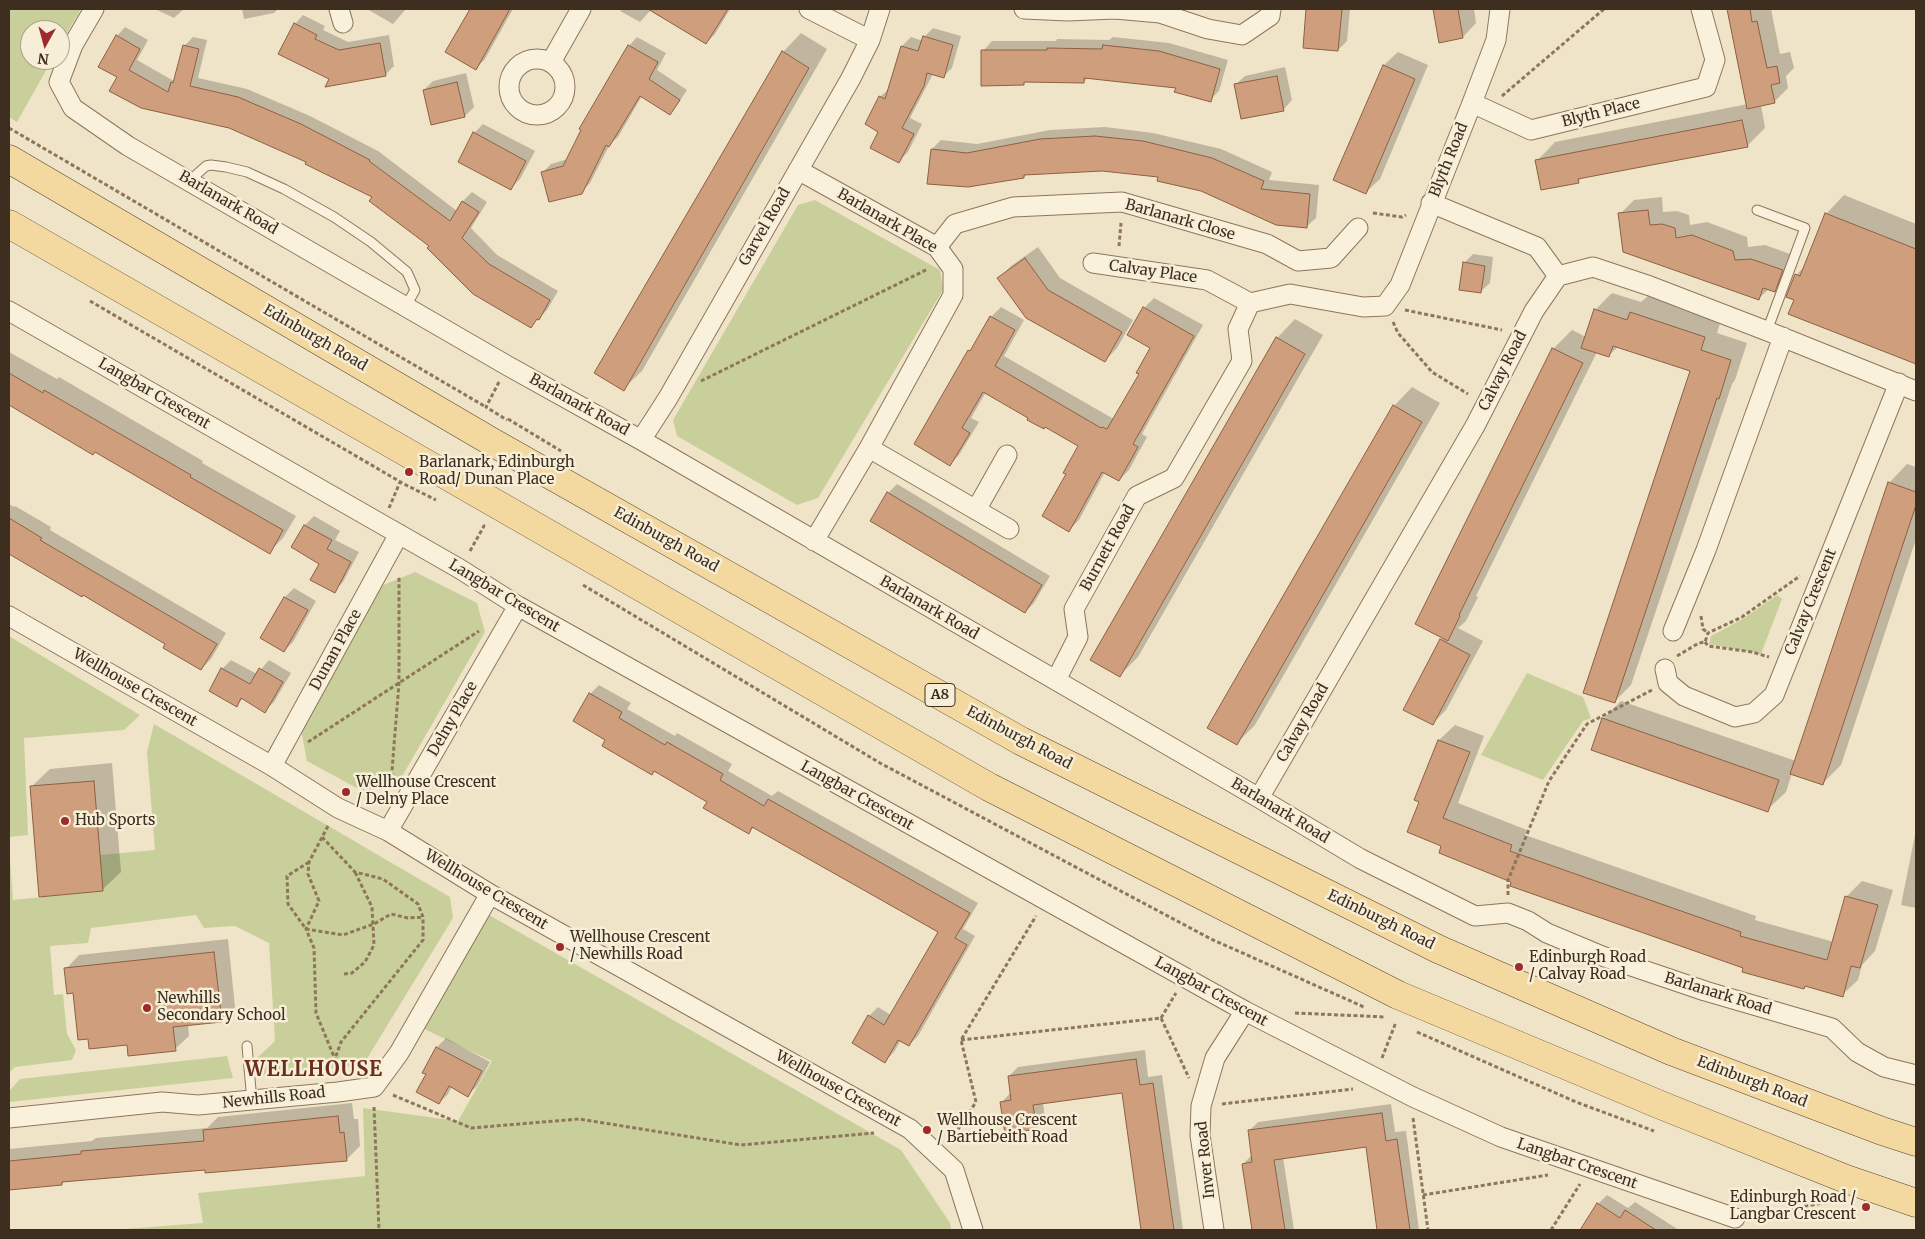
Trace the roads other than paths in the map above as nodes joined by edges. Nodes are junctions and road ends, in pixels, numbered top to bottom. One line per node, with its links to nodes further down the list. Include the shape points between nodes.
1 (94, 9): 14 (street, Barlanark Road, via 73,45 59,82 73,108 128,146)
2 (581, 9): 10 (street)
3 (809, 9): 9 (street)
4 (880, 9): 9 (street, Garvel Road)
5 (1024, 9): 6 (street, via 1068,12 1115,9 1160,13 1208,29 1242,35 1270,16)
6 (1271, 9)
7 (1500, 9): 11 (street, Blyth Road, via 1496,40)
8 (1701, 9): 11 (street, Blyth Place, via 1715,60 1706,87 1532,130)
9 (870, 40): 13 (street, Garvel Road)
10 (551, 62)
11 (1479, 106): 15 (street, Blyth Road)
12 (9, 159): 48 (main road, Edinburgh Road / A8, via 492,442 1021,741 1438,949 1671,1051)
13 (798, 170): 19 (street, Barlanark Place); 27 (street, Garvel Road)
14 (192, 183): 23 (street, Barlanark Road); 23 (lane, via 206,166 226,166 284,189 322,209 350,226 407,272 415,290)
15 (1431, 203): 21 (street, via 1537,247); 22 (street, Blyth Road, via 1400,285 1385,306 1363,307 1290,294)
16 (1757, 210): 25 (lane, via 1804,228)
17 (9, 224): 49 (main road, via 989,787 1398,995 1654,1103 1846,1179)
18 (1358, 228): 19 (street, Barlanark Close, via 1331,258 1298,261 1267,244 1122,202 1013,208 955,224)
19 (942, 253): 28 (street, Barlanark Place, via 953,268 953,295)
20 (1093, 263): 22 (street, Calvay Place, via 1207,280)
21 (1558, 276): 25 (street, via 1593,268 1650,286); 40 (street, Calvay Road, via 1534,311 1486,405)
22 (1250, 304): 38 (street, Burnett Road, via 1238,329 1242,361 1174,478 1137,496 1074,609 1078,638)
23 (406, 306): 27 (street, Barlanark Road)
24 (9, 311): 32 (street, Langbar Crescent)
25 (1775, 334): 26 (street); 36 (street, via 1706,550)
26 (1908, 387): 37 (street, Calvay Crescent, via 1825,568 1774,696 1754,713 1735,718 1684,696)
27 (641, 440): 33 (street, Barlanark Road)
28 (869, 448): 30 (street); 33 (street, Barlanark Place)
29 (1007, 455): 30 (street)
30 (976, 510): 31 (street)
31 (1008, 529)
32 (399, 534): 34 (street, Langbar Crescent); 39 (street, Dunan Place)
33 (814, 541): 38 (street, Barlanark Road)
34 (518, 606): 41 (street, Delny Place); 43 (street, Langbar Crescent)
35 (9, 616): 39 (street, Wellhouse Crescent)
36 (1673, 631)
37 (1669, 670)
38 (1056, 680): 40 (street, Barlanark Road)
39 (272, 766): 41 (street, Wellhouse Crescent, via 338,808)
40 (1259, 798): 45 (street, Barlanark Road, via 1361,859 1475,916 1508,913 1602,956 1704,991 1832,1028 1857,1052 1884,1067)
41 (388, 831): 42 (street, Wellhouse Crescent)
42 (490, 894): 46 (street, Newhills Road, via 399,1053 374,1087); 51 (street, Wellhouse Crescent, via 910,1129 954,1170)
43 (1244, 1011): 50 (street, Langbar Crescent, via 1413,1098 1501,1137); 52 (street, Inver Road, via 1214,1058 1201,1106 1200,1135)
44 (247, 1046): 46 (lane)
45 (1916, 1075)
46 (252, 1101): 47 (street, Newhills Road, via 198,1105 162,1102)
47 (9, 1118)
48 (1916, 1142)
49 (1916, 1203)
50 (1735, 1218)
51 (973, 1230)
52 (1214, 1230)

